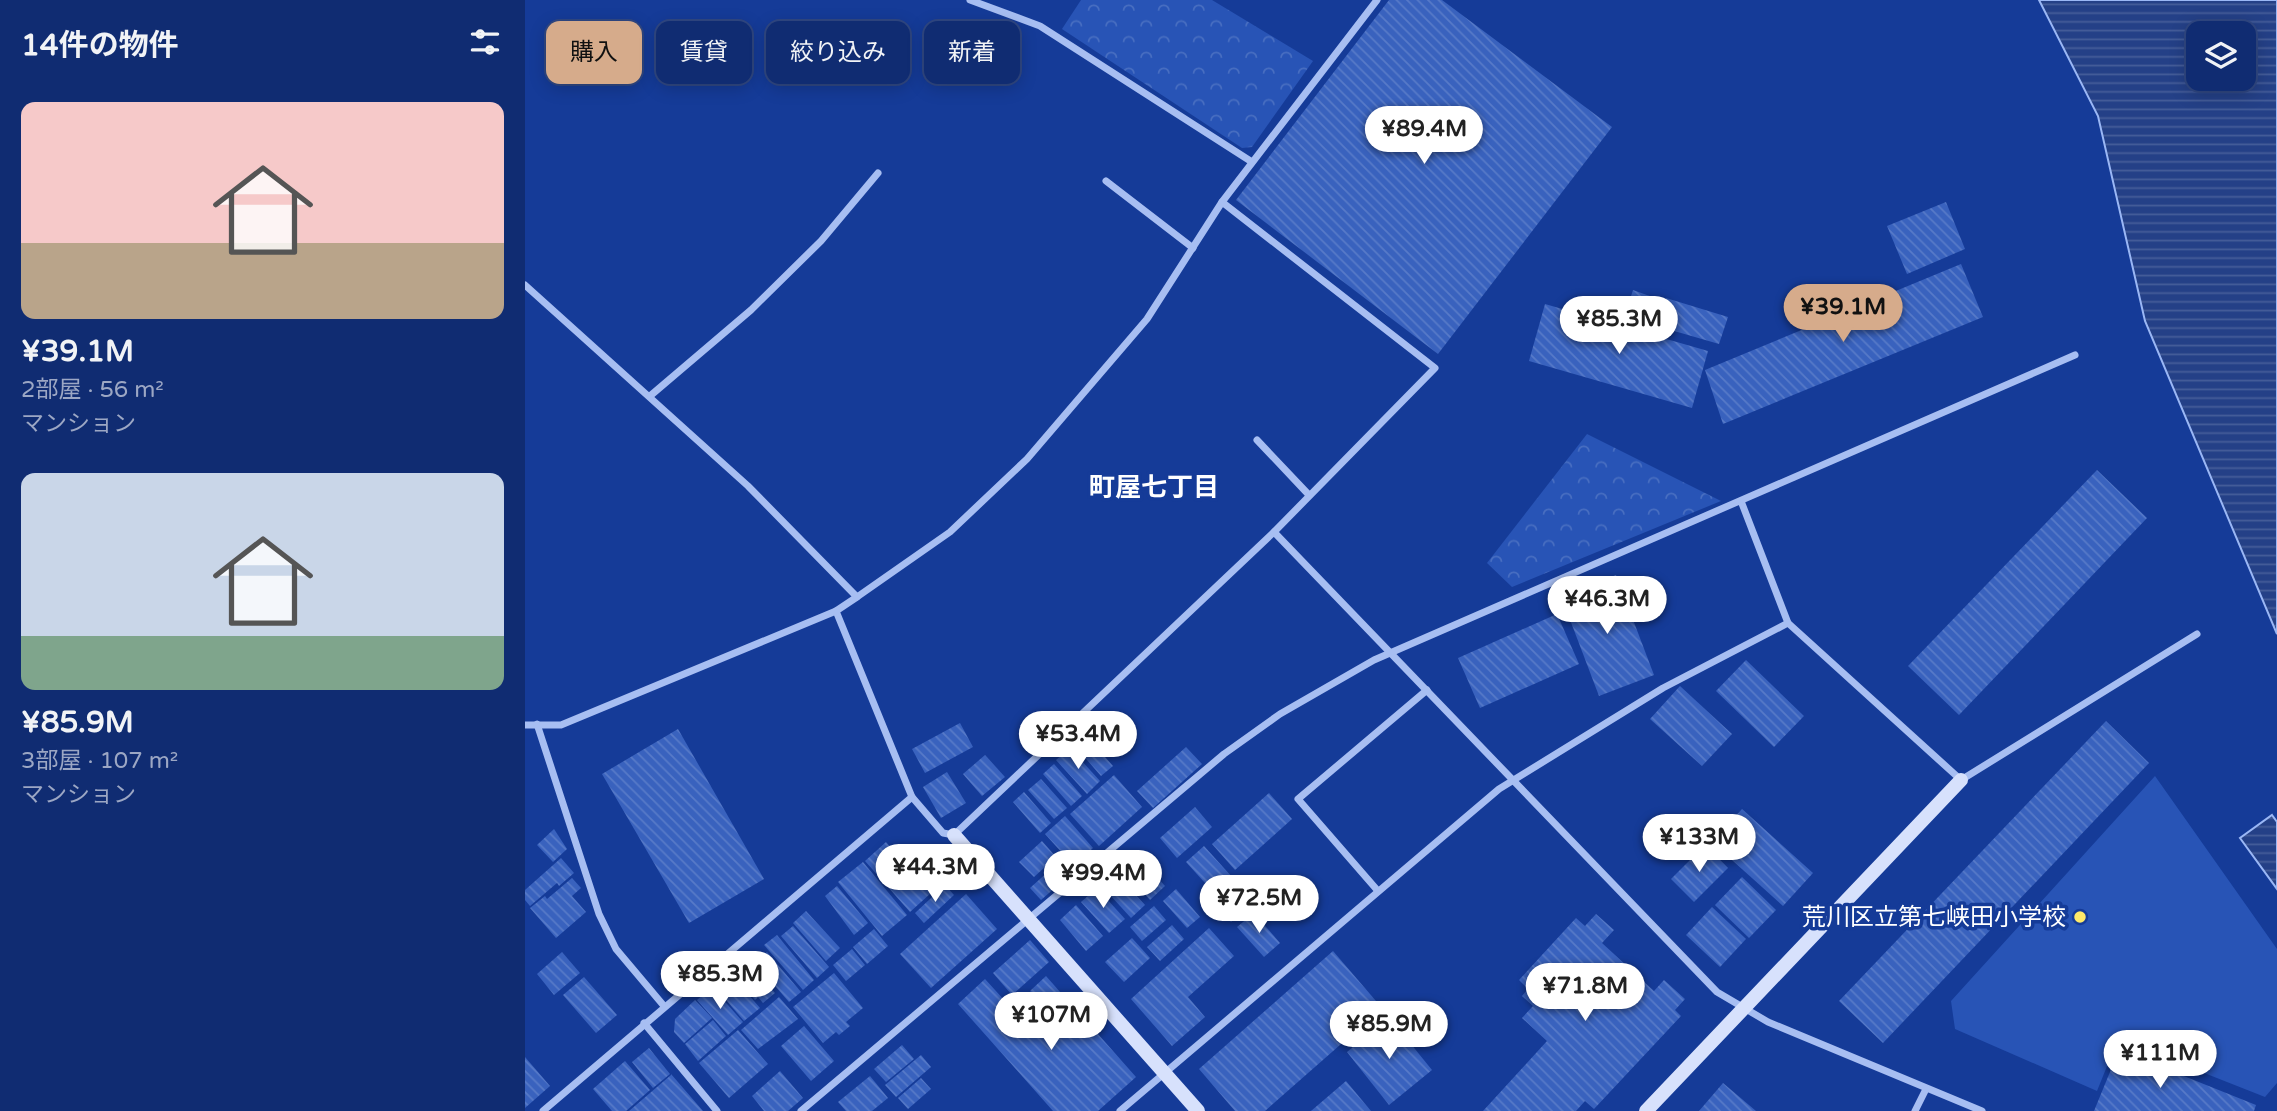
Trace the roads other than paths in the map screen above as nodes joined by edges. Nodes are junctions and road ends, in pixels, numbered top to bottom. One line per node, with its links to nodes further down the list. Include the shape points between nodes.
1 (969, 0): 3 (street, via 1040,26)
2 (1377, 0): 3 (street)
3 (1252, 162): 6 (street)
4 (878, 173): 10 (street, via 821,241 751,310)
5 (1107, 181): 7 (street)
6 (1221, 202): 7 (street); 12 (street, via 1435,368)
7 (1193, 248): 15 (street, via 1147,319 1027,459 950,532)
8 (525, 285): 10 (street)
9 (2075, 355): 13 (street)
10 (650, 396): 15 (street, via 748,486)
11 (1257, 440): 12 (street)
12 (1309, 495): 14 (street)
13 (1741, 501): 17 (street); 19 (street)
14 (1274, 531): 19 (street); 26 (street)
15 (857, 597): 16 (street)
16 (836, 611): 21 (street, via 561,725); 25 (street)
17 (1788, 623): 23 (street, via 1663,688); 24 (street)
18 (2197, 634): 24 (street)
19 (1391, 654): 20 (street); 28 (street, via 1258,730)
20 (1427, 690): 23 (street); 27 (street, via 1299,799)
21 (537, 724): 22 (street); 29 (street, via 599,914 616,949)
22 (525, 725)
23 (1512, 780): 27 (street); 30 (street, via 1717,992)
24 (1961, 780): 30 (street)
25 (912, 797): 26 (street, via 943,833); 29 (street)
26 (954, 835): 28 (street)
27 (1378, 891): 32 (street)
28 (1027, 917): 32 (street); 36 (street)
29 (664, 1006): 31 (street)
30 (1742, 1009): 33 (street); 39 (street)
31 (644, 1023): 34 (street); 35 (street)
32 (1165, 1073): 37 (street); 38 (street)
33 (1926, 1089): 40 (street); 41 (street)
34 (543, 1111)
35 (717, 1111)
36 (801, 1111)
37 (1120, 1111)
38 (1198, 1111)
39 (1646, 1111)
40 (1915, 1111)
41 (1982, 1111)

